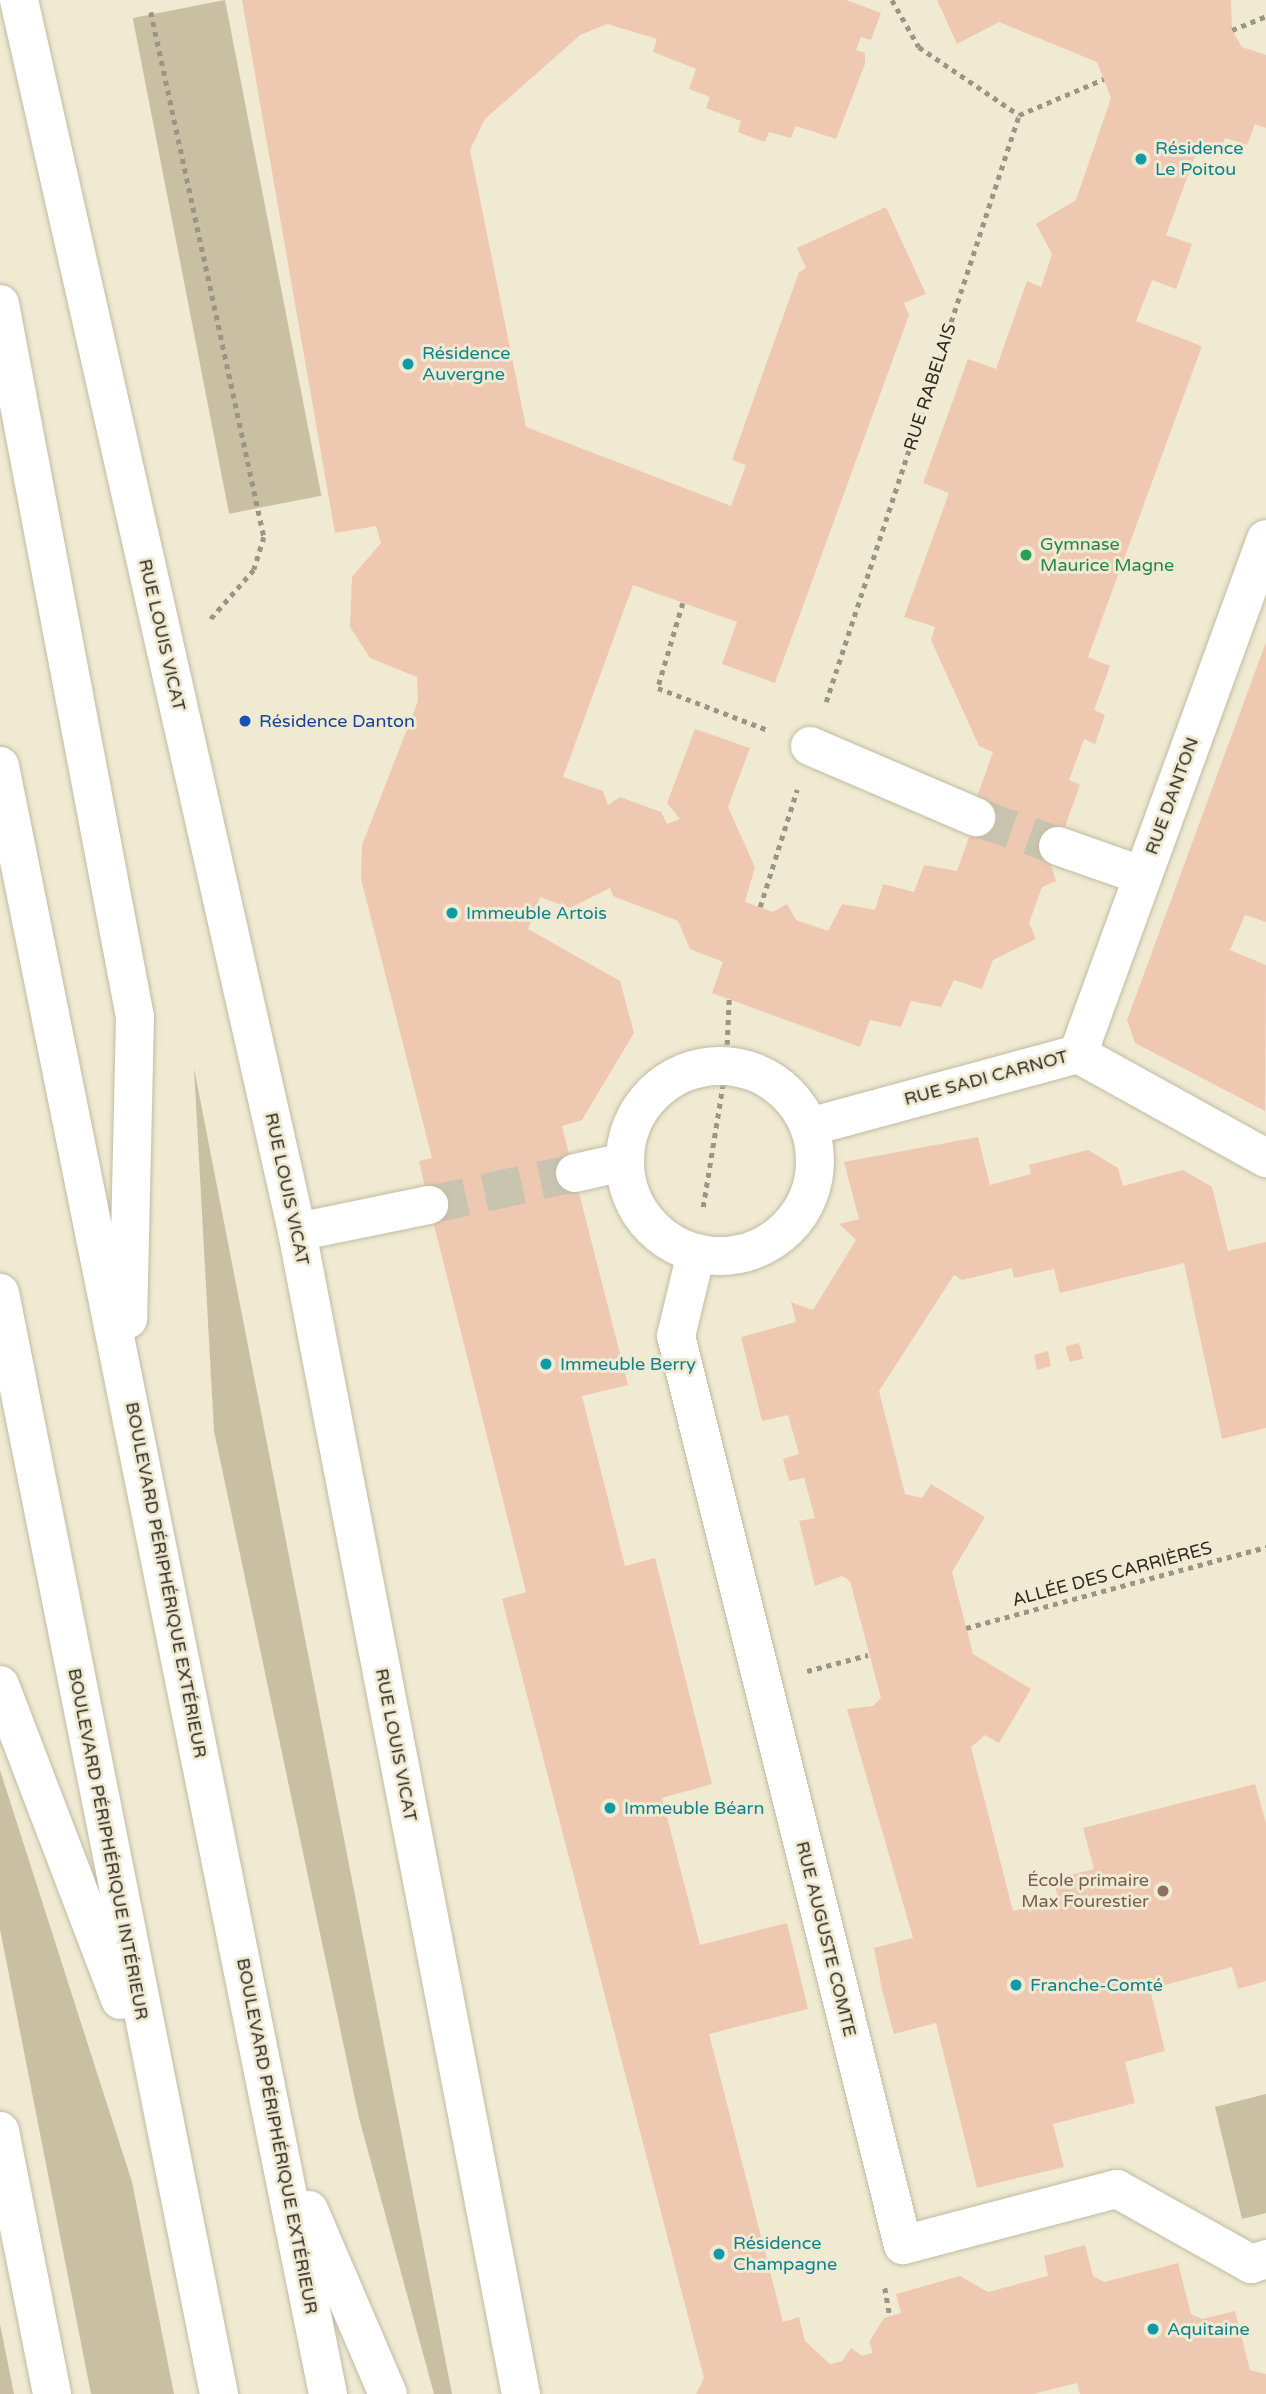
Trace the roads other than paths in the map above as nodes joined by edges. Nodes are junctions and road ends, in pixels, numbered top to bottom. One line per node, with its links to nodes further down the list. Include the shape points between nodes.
1 (19, 0): 15 (main road, RUE LOUIS VICAT)
2 (0, 304): 18 (main road, via 135,1017)
3 (1266, 539): 8 (main road, RUE DANTON)
4 (810, 746): 6 (main road)
5 (0, 766): 18 (main road, BOULEVARD PÉRIPHÉRIQUE EXTÉRIEUR)
6 (976, 817)
7 (1058, 846): 8 (main road)
8 (1143, 876): 9 (main road, RUE DANTON)
9 (1078, 1054): 10 (main road, RUE SADI CARNOT); 11 (main road, RUE SADI CARNOT)
10 (808, 1127): 12 (main road, via 776,1083 726,1065 695,1068 659,1088 629,1130); 16 (main road, via 815,1156 800,1213 754,1250)
11 (1266, 1158)
12 (624, 1162): 13 (main road); 16 (main road, via 629,1192 645,1219 667,1241)
13 (575, 1173)
14 (429, 1205): 15 (main road)
15 (297, 1232): 24 (main road, RUE LOUIS VICAT)
16 (696, 1253): 23 (main road, RUE AUGUSTE COMTE, via 676,1336 902,2245 1117,2189 1251,2264)
17 (0, 1293): 20 (main road, BOULEVARD PÉRIPHÉRIQUE INTÉRIEUR)
18 (127, 1387): 22 (main road, BOULEVARD PÉRIPHÉRIQUE EXTÉRIEUR)
19 (0, 1685): 20 (main road)
20 (158, 2101): 26 (main road, BOULEVARD PÉRIPHÉRIQUE INTÉRIEUR)
21 (0, 2130): 25 (main road)
22 (280, 2143): 27 (main road, BOULEVARD PÉRIPHÉRIQUE EXTÉRIEUR); 28 (main road)
23 (1266, 2259)
24 (526, 2391)
25 (52, 2394)
26 (219, 2394)
27 (328, 2394)
28 (388, 2394)

